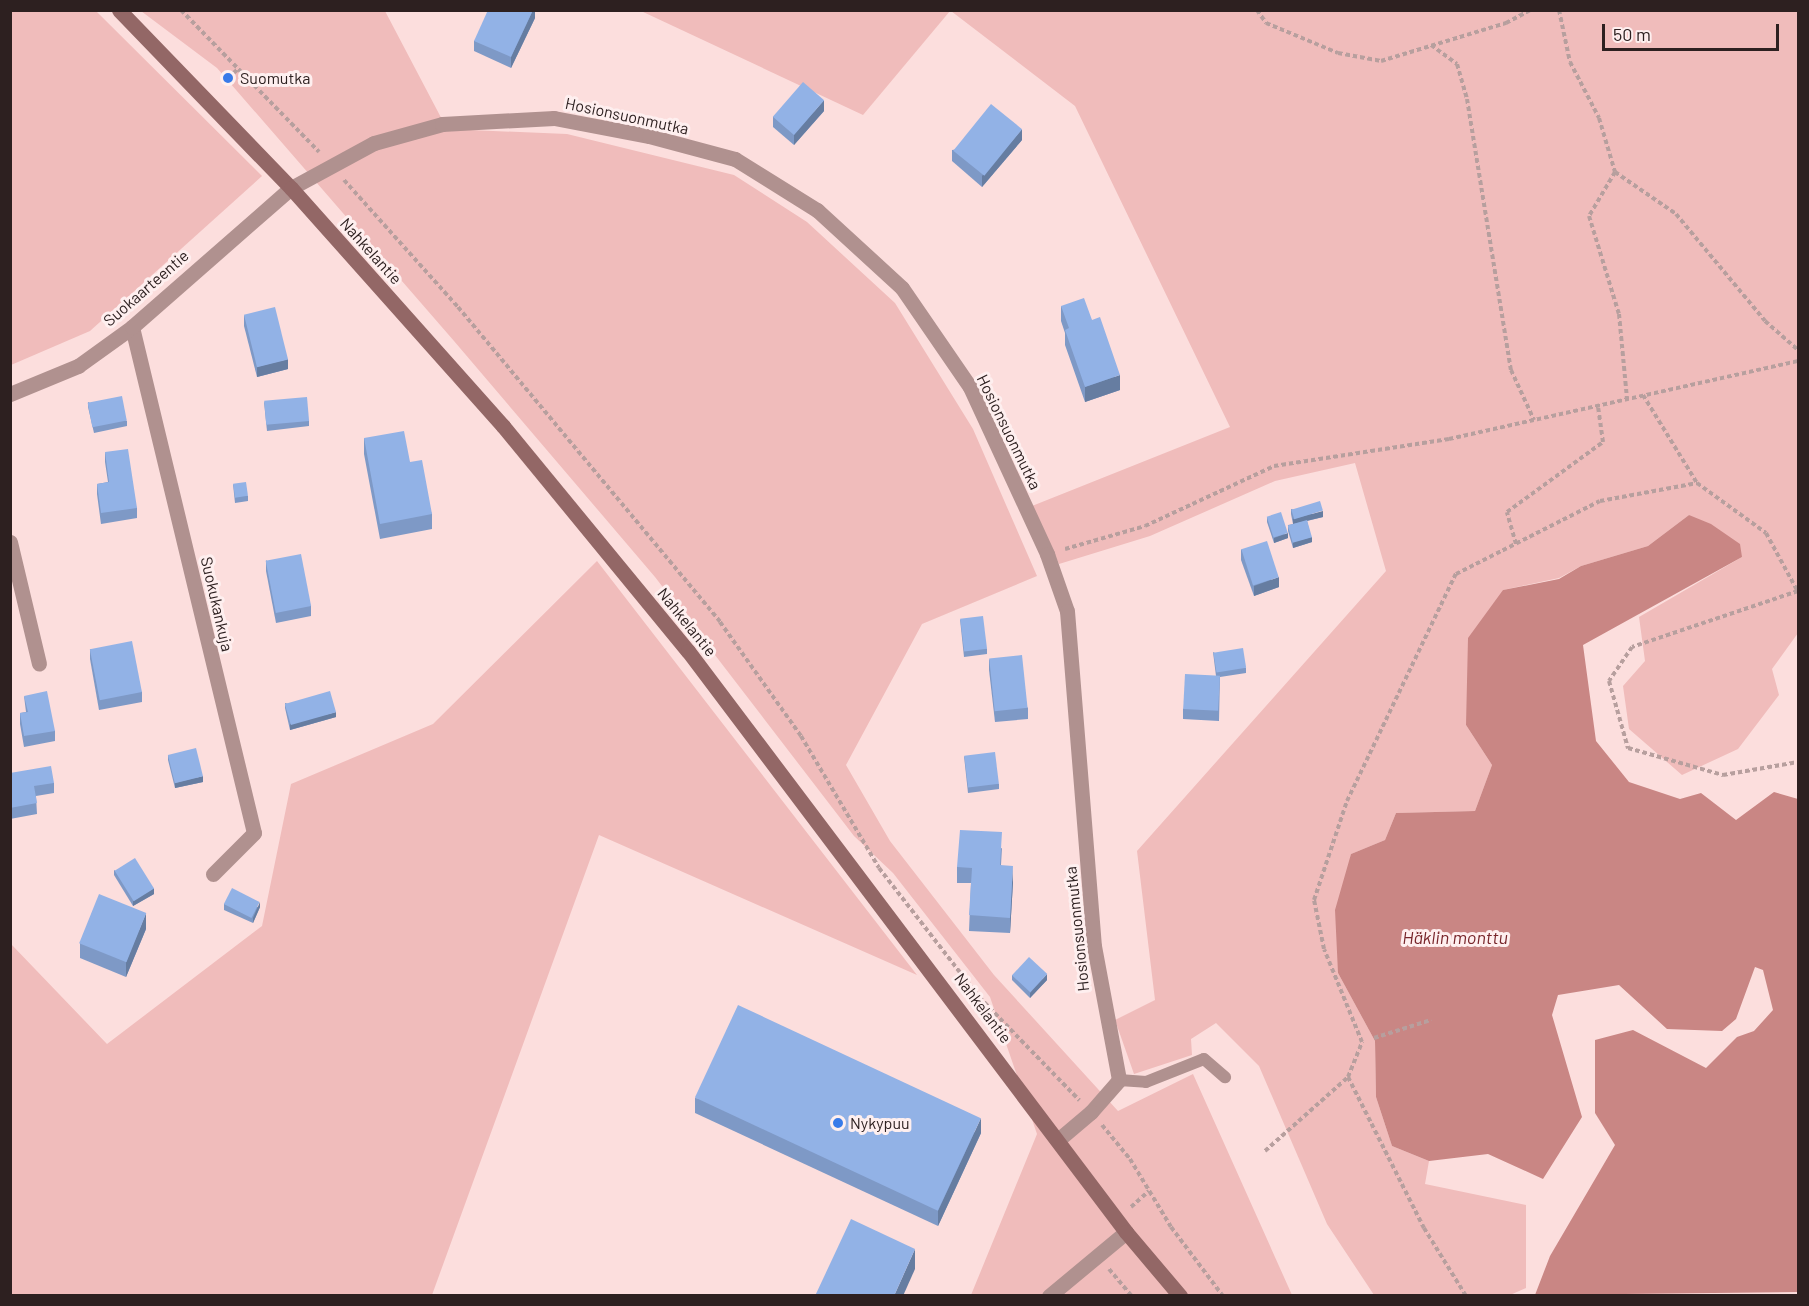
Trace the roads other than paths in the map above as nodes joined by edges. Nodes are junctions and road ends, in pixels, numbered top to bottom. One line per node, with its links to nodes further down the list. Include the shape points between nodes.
1 (119, 10): 2 (main road, Nahkelantie)
2 (291, 188): 3 (street, Suokaarteentie); 9 (street, Hosionsuonmutka, via 374,143 442,123 554,118 649,136 735,159 816,210 902,288 970,387 1047,554 1067,611 1094,946); 10 (main road, Nahkelantie, via 503,426 688,651)
3 (132, 327): 4 (street, Suokaarteentie, via 78,366); 7 (street, Suokukankuja, via 254,833)
4 (10, 394)
5 (10, 542): 6 (street)
6 (39, 664)
7 (213, 874)
8 (1225, 1077): 9 (lane, via 1204,1059 1146,1082)
9 (1119, 1080): 10 (street, via 1091,1112)
10 (1058, 1140): 11 (main road, Nahkelantie)
11 (1126, 1232): 12 (street); 13 (main road, Nahkelantie)
12 (1049, 1296)
13 (1180, 1296)

